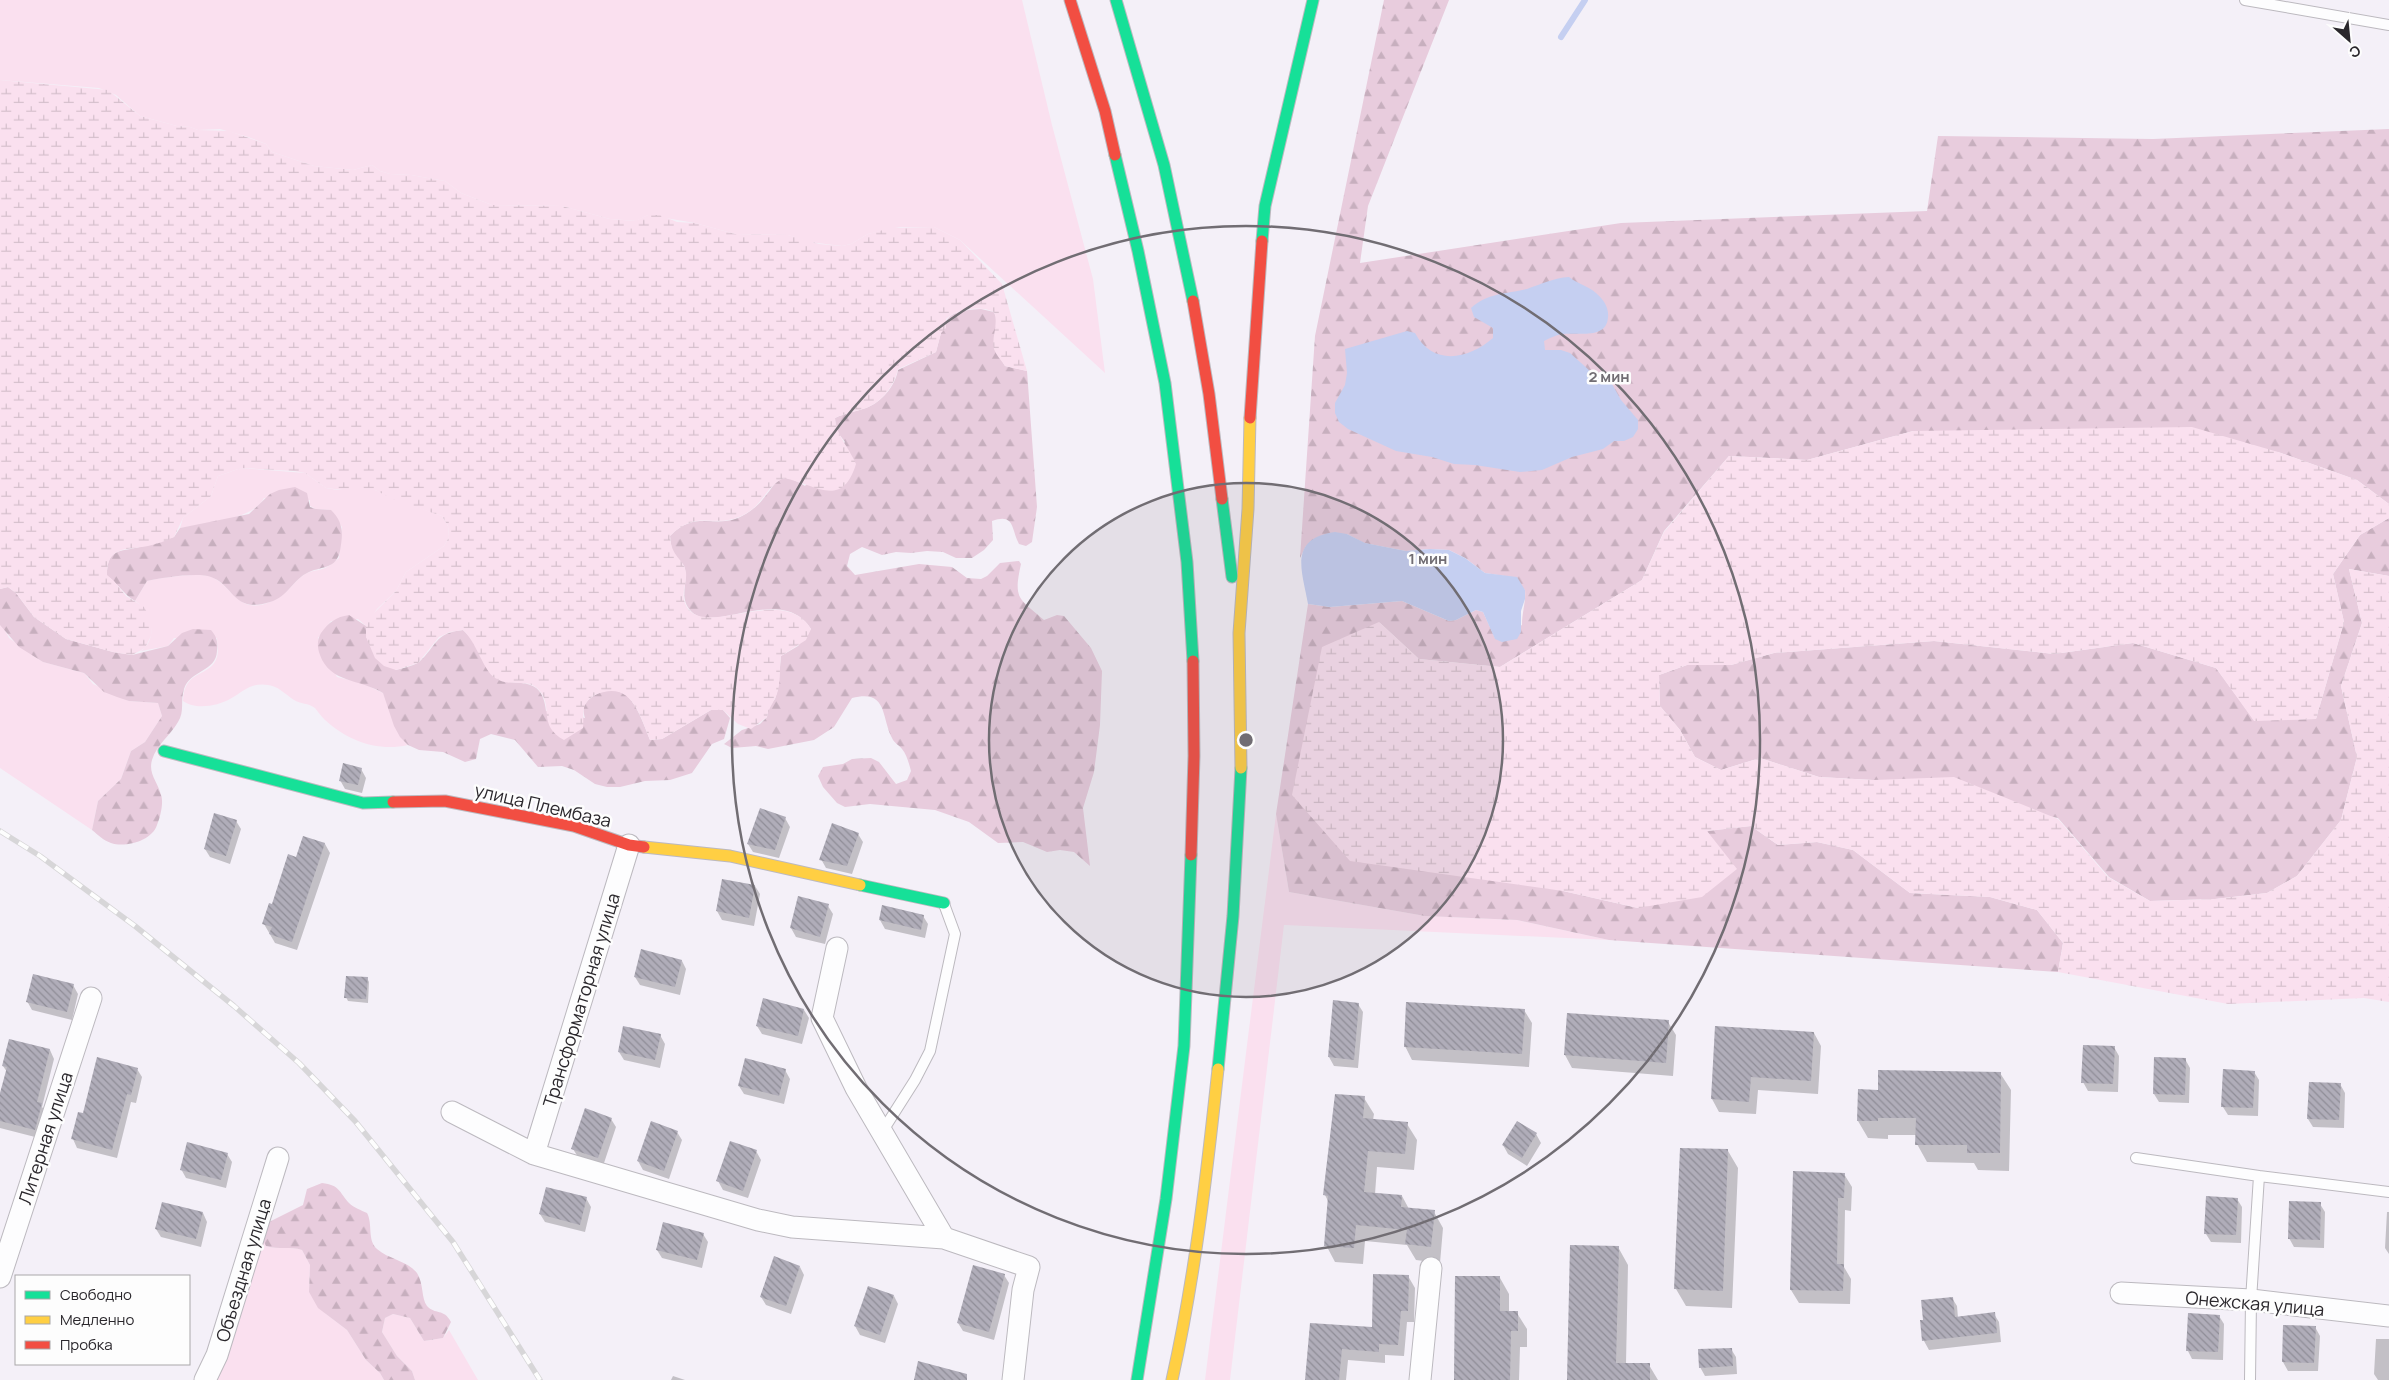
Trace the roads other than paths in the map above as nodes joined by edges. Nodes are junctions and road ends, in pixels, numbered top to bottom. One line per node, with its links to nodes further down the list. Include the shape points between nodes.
1 (1070, 0): 27 (main road, via 1105,111 1165,382 1187,562 1194,676 1194,785 1184,1046 1166,1199)
2 (1116, 0): 6 (main road, via 1164,163 1199,334)
3 (1313, 0): 6 (main road, via 1265,206 1251,381 1248,509)
4 (2244, 0): 5 (lane)
5 (2389, 25)
6 (1239, 633): 28 (main road, via 1240,786 1232,926 1206,1188 1182,1340)
7 (164, 751): 8 (main road, улица Плембаза, via 363,804 445,801 574,826)
8 (629, 844): 9 (main road, улица Плембаза, via 730,856); 14 (street, Трансформаторная улица)
9 (944, 903): 13 (lane, via 956,934 930,1051 916,1080)
10 (837, 948): 13 (street, via 822,1018 856,1088)
11 (91, 998): 21 (street, Литерная улица)
12 (452, 1112): 14 (street)
13 (882, 1132): 19 (street)
14 (534, 1154): 19 (street, via 758,1220 792,1227)
15 (278, 1158): 25 (street, Объездная улица, via 217,1355)
16 (2136, 1158): 17 (lane)
17 (2259, 1176): 18 (lane); 23 (lane)
18 (2389, 1192)
19 (944, 1238): 26 (street, via 1029,1267 1023,1290)
20 (1431, 1268): 29 (street)
21 (0, 1277)
22 (2121, 1293): 23 (street, Онежская улица)
23 (2252, 1300): 24 (street, Онежская улица); 30 (lane)
24 (2389, 1316)
25 (205, 1380)
26 (1013, 1380)
27 (1137, 1380)
28 (1172, 1380)
29 (1420, 1380)
30 (2250, 1380)

